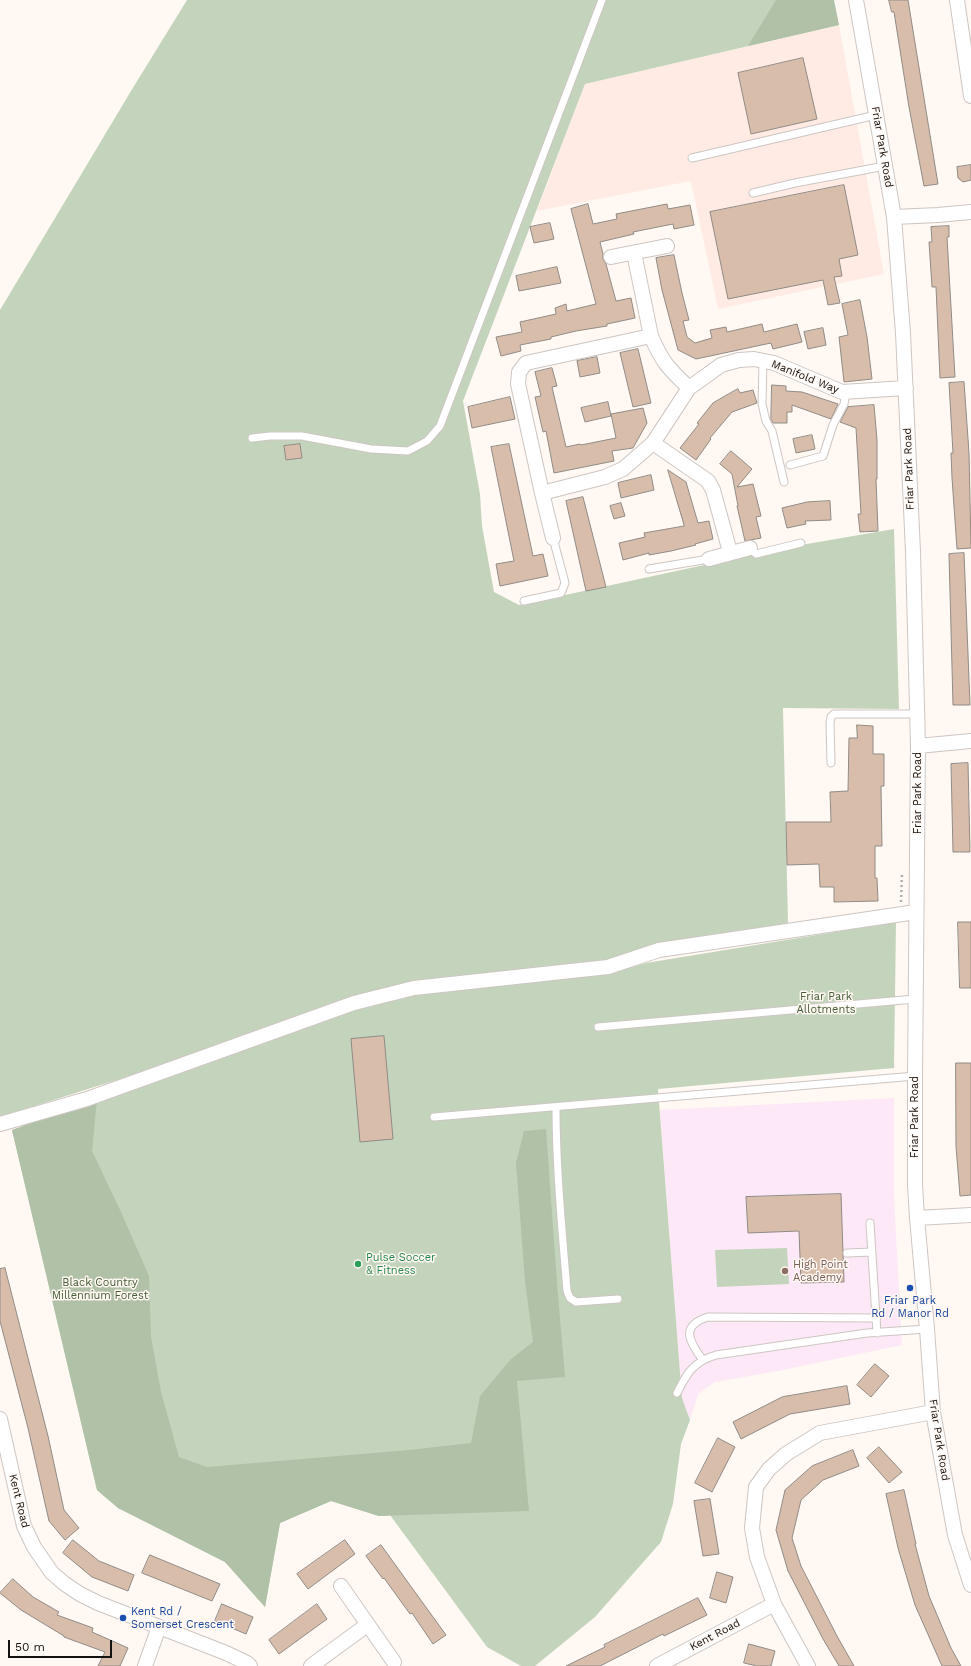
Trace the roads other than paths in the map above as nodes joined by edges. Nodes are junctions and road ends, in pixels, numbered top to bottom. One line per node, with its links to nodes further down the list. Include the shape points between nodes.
1 (602, 0): 19 (lane, via 440,426 427,441 408,452 371,449 302,436)
2 (856, 0): 5 (street, Friar Park Road)
3 (956, 0): 4 (street)
4 (971, 96)
5 (876, 115): 6 (lane); 7 (street, Friar Park Road)
6 (692, 158)
7 (885, 166): 8 (lane); 10 (street, Friar Park Road)
8 (753, 193)
9 (971, 212): 10 (street)
10 (894, 217): 17 (street, Friar Park Road)
11 (667, 246): 12 (street)
12 (634, 253): 13 (street); 14 (street)
13 (612, 257)
14 (651, 336): 16 (street, via 658,354 667,367); 23 (street, via 526,363 519,372 518,384)
15 (763, 361): 16 (street, Manifold Way, via 739,360 721,365); 18 (street, Manifold Way); 22 (lane, via 762,404 766,421 772,431)
16 (689, 388): 20 (street)
17 (906, 388): 18 (street, Manifold Way); 31 (street, Friar Park Road)
18 (846, 392): 21 (lane, via 844,404 823,456)
19 (252, 438)
20 (653, 442): 23 (street, via 623,469 605,477); 27 (street, via 708,481 713,490)
21 (790, 465)
22 (784, 482)
23 (542, 493): 24 (street)
24 (553, 538): 30 (lane, via 565,583 561,592)
25 (801, 543): 26 (lane, via 756,554)
26 (750, 548): 27 (street)
27 (730, 552): 28 (street)
28 (709, 559): 29 (lane)
29 (649, 569)
30 (524, 601)
31 (917, 714): 33 (street, Friar Park Road); 34 (lane, via 834,714 830,722)
32 (971, 741): 33 (street)
33 (918, 746): 35 (street, Friar Park Road)
34 (831, 763)
35 (916, 912): 36 (street, Friar Park Road); 41 (street, via 659,950 608,967 414,988 354,1003 87,1099)
36 (915, 999): 37 (lane); 38 (street, Friar Park Road)
37 (598, 1027)
38 (914, 1076): 39 (lane); 43 (street, Friar Park Road)
39 (556, 1107): 40 (lane); 47 (lane, via 556,1149 562,1231 570,1298 576,1302)
40 (434, 1117)
41 (0, 1124)
42 (971, 1215): 43 (street)
43 (917, 1218): 49 (street, Friar Park Road)
44 (870, 1223): 45 (lane)
45 (872, 1252): 46 (lane); 48 (lane)
46 (847, 1253)
47 (618, 1299)
48 (877, 1318): 50 (lane); 51 (lane, via 708,1317 692,1324 690,1332 691,1342)
49 (927, 1329): 50 (lane); 53 (street, Friar Park Road)
50 (877, 1333): 51 (lane)
51 (702, 1359): 52 (lane, via 692,1368)
52 (677, 1393)
53 (933, 1412): 55 (street, Friar Park Road, via 955,1535); 57 (street, via 820,1433 786,1454 769,1470 756,1487 752,1528 757,1557)
54 (0, 1419): 59 (street, Kent Road, via 24,1526 34,1547 52,1573 80,1594)
55 (971, 1585)
56 (341, 1586): 58 (street)
57 (774, 1604): 64 (street, Kent Road); 65 (street)
58 (367, 1625): 60 (street); 63 (street)
59 (159, 1627): 61 (street); 62 (street, Kent Road, via 247,1662)
60 (394, 1662)
61 (145, 1666)
62 (250, 1666)
63 (311, 1666)
64 (657, 1666)
65 (808, 1666)

